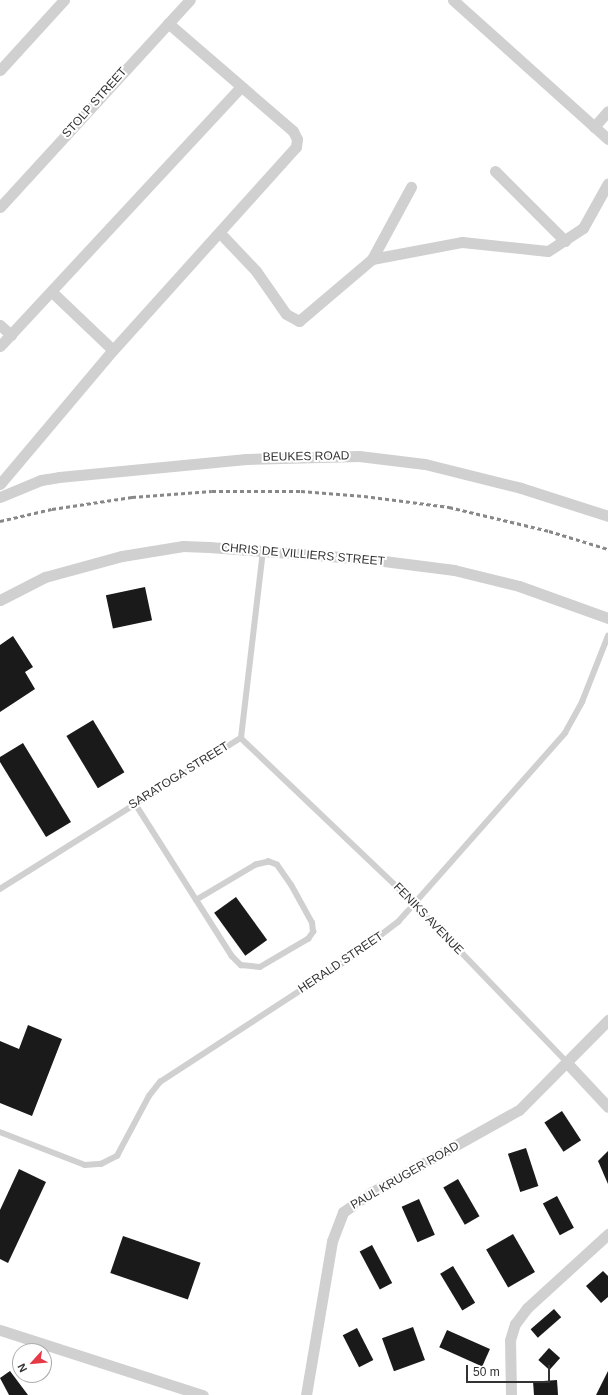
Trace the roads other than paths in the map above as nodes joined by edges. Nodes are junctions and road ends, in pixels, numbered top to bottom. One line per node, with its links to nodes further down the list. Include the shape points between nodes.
1 (64, 0): 5 (street)
2 (190, 0): 4 (street, STOLP STREET)
3 (453, 0): 8 (street)
4 (168, 23): 6 (street); 13 (street, STOLP STREET)
5 (0, 70)
6 (241, 87): 14 (street, via 293,131 297,143 288,158); 17 (street)
7 (608, 111): 8 (street)
8 (594, 127): 9 (street)
9 (608, 139)
10 (495, 171): 15 (street)
11 (608, 184): 15 (street, via 589,220)
12 (411, 187): 16 (street)
13 (0, 207)
14 (220, 233): 16 (street, via 256,271 286,314 296,321 305,318); 21 (street)
15 (565, 241): 16 (street, via 544,253 498,244 462,242)
16 (372, 260)
17 (52, 292): 19 (street); 21 (street)
18 (0, 325): 19 (street)
19 (11, 335): 20 (street)
20 (0, 346)
21 (113, 350): 22 (street)
22 (0, 484)
23 (0, 497): 24 (street, BEUKES ROAD, via 41,480 59,477 246,459 359,456 390,458 446,469 521,488)
24 (608, 516)
25 (263, 552): 26 (street, CHRIS DE VILLIERS STREET, via 183,546 150,550 45,577); 27 (street, CHRIS DE VILLIERS STREET, via 454,570 519,586); 29 (lane, SARATOGA STREET)
26 (0, 600)
27 (608, 618)
28 (608, 636): 33 (lane, HERALD STREET, via 582,702 565,733)
29 (241, 738): 30 (lane, SARATOGA STREET); 33 (lane, FENIKS AVENUE)
30 (135, 803): 31 (lane, SARATOGA STREET); 32 (lane)
31 (0, 889)
32 (197, 900): 32 (lane, via 256,865 269,862 277,865 291,885 312,923 313,932 308,939 268,963 260,967 247,967 232,956)
33 (414, 903): 35 (lane, FENIKS AVENUE); 37 (lane, HERALD STREET, via 398,922 367,946 160,1082 149,1096 122,1151 112,1160 85,1165)
34 (608, 1020): 35 (street, PAUL KRUGER ROAD)
35 (567, 1063): 36 (street, FENIKS AVENUE); 41 (street, PAUL KRUGER ROAD, via 509,1117 372,1192 343,1212 332,1241)
36 (608, 1107)
37 (0, 1132)
38 (608, 1234): 42 (street, via 520,1316 510,1340)
39 (0, 1330): 40 (street)
40 (204, 1395)
41 (306, 1395)
42 (511, 1395)

